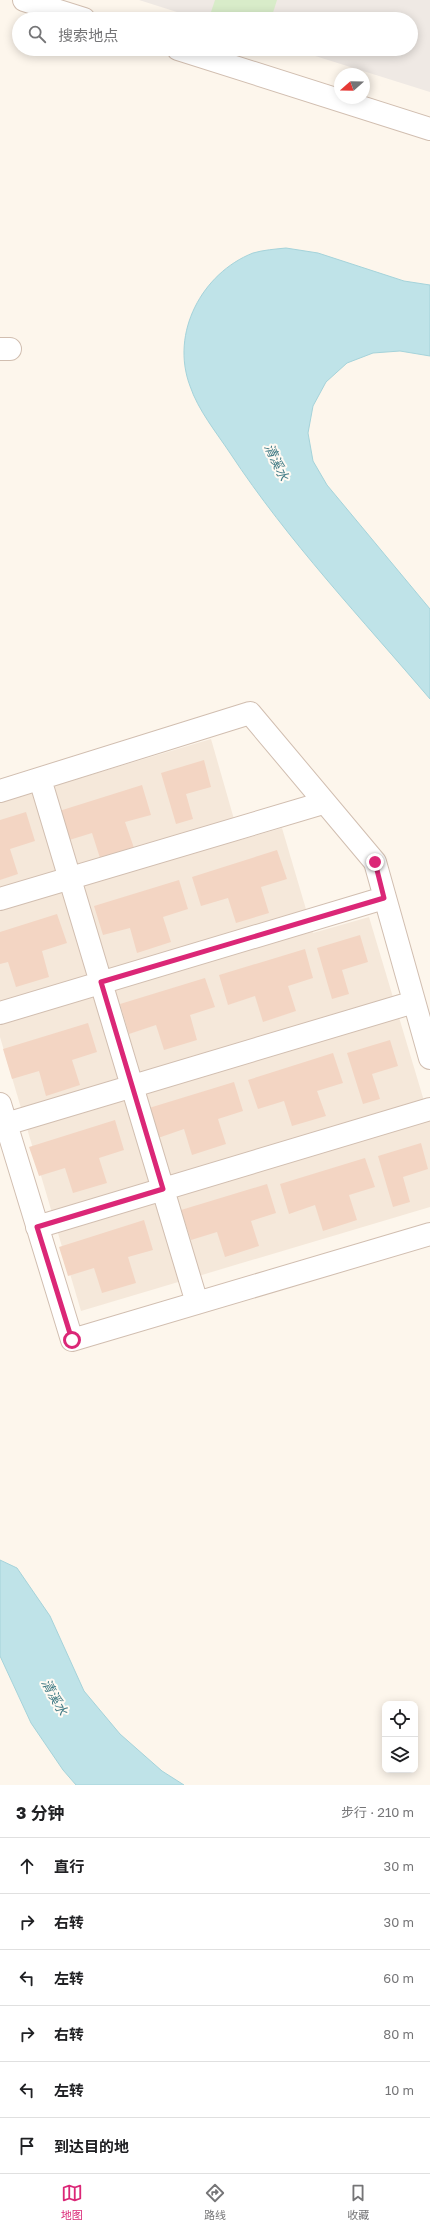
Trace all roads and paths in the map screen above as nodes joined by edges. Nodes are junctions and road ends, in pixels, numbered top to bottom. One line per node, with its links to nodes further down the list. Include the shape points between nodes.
1 (24, 0): 2 (street)
2 (62, 12)
3 (200, 56): 4 (street)
4 (430, 129)
5 (40, 778): 6 (street); 7 (street, via 250,713); 8 (street)
6 (0, 791)
7 (323, 803): 8 (street); 9 (street, via 375,862)
8 (70, 878): 10 (street); 11 (street)
9 (384, 898): 11 (street); 12 (street)
10 (0, 899)
11 (101, 982): 13 (street); 15 (street)
12 (414, 1002): 14 (street); 15 (street)
13 (0, 1013)
14 (430, 1058)
15 (132, 1086): 17 (street); 18 (street)
16 (430, 1109): 18 (street)
17 (3, 1114): 19 (street)
18 (163, 1189): 19 (street); 21 (street)
19 (37, 1227): 21 (street, via 72,1340)
20 (430, 1234): 21 (street)
21 (197, 1303)

